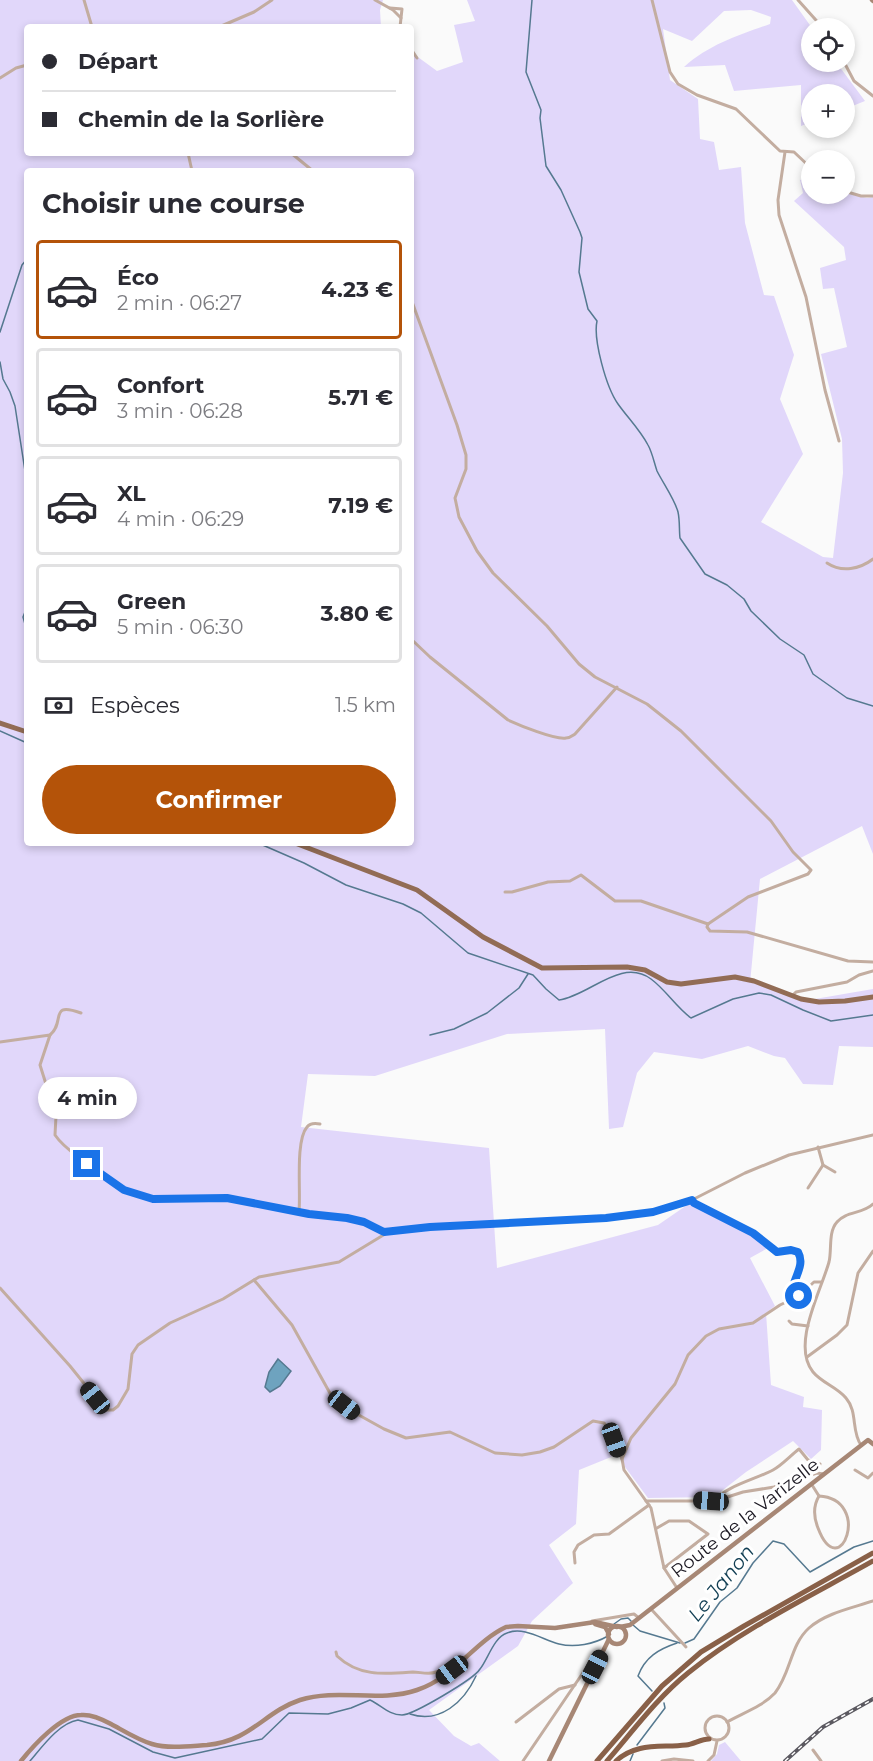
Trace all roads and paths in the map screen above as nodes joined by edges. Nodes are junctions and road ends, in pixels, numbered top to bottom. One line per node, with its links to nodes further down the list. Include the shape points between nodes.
1 (84, 0): 9 (street)
2 (272, 0): 10 (street)
3 (375, 0): 6 (street)
4 (652, 0): 18 (street, via 673,79 697,95 736,109)
5 (798, 0): 8 (street)
6 (389, 8): 7 (street); 7 (street, via 402,9)
7 (401, 18): 11 (street)
8 (814, 18)
9 (91, 24)
10 (226, 24)
11 (400, 24)
12 (414, 54): 13 (street)
13 (417, 58)
14 (24, 66): 16 (street)
15 (849, 72): 17 (street)
16 (0, 78)
17 (873, 96)
18 (785, 152): 20 (street); 25 (street, via 779,216 806,297)
19 (295, 156): 21 (street)
20 (801, 158)
21 (310, 168)
22 (855, 194): 23 (street)
23 (873, 196)
24 (414, 307): 29 (street, via 466,455 466,469 455,498 465,530 493,573 579,664)
25 (839, 441)
26 (873, 559): 27 (street, via 854,569)
27 (827, 563)
28 (414, 642): 29 (street, via 508,720 560,737 575,734)
29 (617, 687): 34 (street, via 681,731 771,821 811,870 748,897)
30 (0, 723): 31 (main road)
31 (24, 731)
32 (304, 846): 37 (main road, via 417,890 483,937 542,968 627,967 674,983 735,977)
33 (506, 892): 34 (street, via 581,875 615,901 641,901)
34 (708, 924): 35 (street, via 710,931 747,932 848,961)
35 (873, 962)
36 (873, 971): 37 (street)
37 (793, 996): 38 (main road, via 833,1002)
38 (873, 997)
39 (81, 1013): 40 (street, via 64,1009)
40 (50, 1035): 41 (street); 50 (street, via 40,1065 56,1116 55,1135 111,1182 156,1199 220,1197)
41 (0, 1042)
42 (320, 1124): 50 (street, via 308,1126 303,1137)
43 (873, 1135): 44 (street)
44 (818, 1147): 45 (street); 48 (street, via 764,1165)
45 (823, 1166): 46 (street); 47 (street)
46 (835, 1172)
47 (808, 1188)
48 (692, 1200): 51 (street, via 653,1212 606,1218); 56 (street, via 753,1233 777,1252 798,1252 801,1265 792,1288)
49 (873, 1204): 54 (street, via 836,1223)
50 (298, 1211): 51 (street, via 356,1220)
51 (384, 1232): 53 (street, via 339,1262)
52 (873, 1251): 59 (street, via 858,1273 847,1325)
53 (254, 1280): 55 (street, via 170,1323 138,1345 132,1354 129,1389 110,1411); 62 (street, via 292,1325 331,1395 384,1429 406,1438 450,1432 495,1453 522,1455 554,1447 597,1420 610,1431)
54 (821, 1282): 56 (street, via 814,1282); 58 (street)
55 (0, 1288)
56 (793, 1299): 62 (street, via 753,1323 719,1329 706,1336 688,1355 675,1384 631,1438)
57 (789, 1321): 58 (street)
58 (808, 1326): 59 (street)
59 (807, 1357): 61 (street, via 814,1374 847,1398)
60 (873, 1444): 61 (main road, Route de la Varizelle, via 868,1440)
61 (861, 1445): 66 (main road, Route de la Varizelle)
62 (622, 1459): 71 (street, via 624,1470)
63 (855, 1470): 67 (street)
64 (817, 1473): 66 (street); 72 (street); 72 (street, via 820,1464 807,1460 799,1449 772,1471)
65 (873, 1473): 67 (street)
66 (824, 1474): 69 (main road, Route de la Varizelle)
67 (868, 1478): 68 (street)
68 (873, 1481)
69 (811, 1484): 70 (street); 81 (main road, Route de la Varizelle)
70 (819, 1496): 70 (street, via 815,1510 819,1531 830,1545 839,1546 848,1537 847,1516 839,1504)
71 (646, 1501): 72 (street); 73 (street)
72 (715, 1501)
73 (649, 1505): 74 (street); 79 (street, via 609,1534 594,1535 578,1545)
74 (657, 1528): 76 (street, via 669,1521 689,1521); 80 (street)
75 (713, 1532): 76 (street)
76 (708, 1534): 80 (street)
77 (873, 1553): 102 (highway, via 701,1652 657,1691)
78 (873, 1561): 103 (highway, via 729,1643 688,1673)
79 (575, 1563)
80 (664, 1568): 81 (street)
81 (677, 1588): 83 (main road, Route de la Varizelle)
82 (873, 1601): 95 (street, via 811,1626 797,1642 777,1690)
83 (651, 1609): 84 (main road, Route de la Varizelle); 89 (street)
84 (634, 1621): 85 (street, via 634,1614); 86 (main road); 87 (main road)
85 (577, 1624): 86 (main road); 92 (main road, via 506,1627)
86 (612, 1630): 87 (main road); 88 (main road); 91 (main road)
87 (626, 1634): 88 (main road, via 623,1642)
88 (615, 1644): 91 (main road)
89 (686, 1646)
90 (336, 1652): 92 (street, via 348,1665 377,1675 433,1673 460,1657)
91 (601, 1656): 93 (street, via 595,1656); 101 (main road)
92 (466, 1659): 99 (main road, via 436,1682 408,1693 300,1700 239,1738 220,1743 158,1745 94,1717 77,1715 43,1737)
93 (575, 1685): 94 (street, via 559,1689); 100 (street)
94 (516, 1722)
95 (728, 1722): 96 (street, via 717,1716 707,1720 704,1731); 97 (street, via 728,1734)
96 (709, 1739): 97 (street); 104 (highway, via 686,1745 638,1748)
97 (717, 1741): 107 (street, via 714,1755)
98 (813, 1750): 108 (street)
99 (21, 1761)
100 (523, 1761)
101 (549, 1761)
102 (597, 1761)
103 (607, 1761)
104 (616, 1761)
105 (662, 1761): 106 (street)
106 (693, 1761)
107 (708, 1761)
108 (821, 1761)

